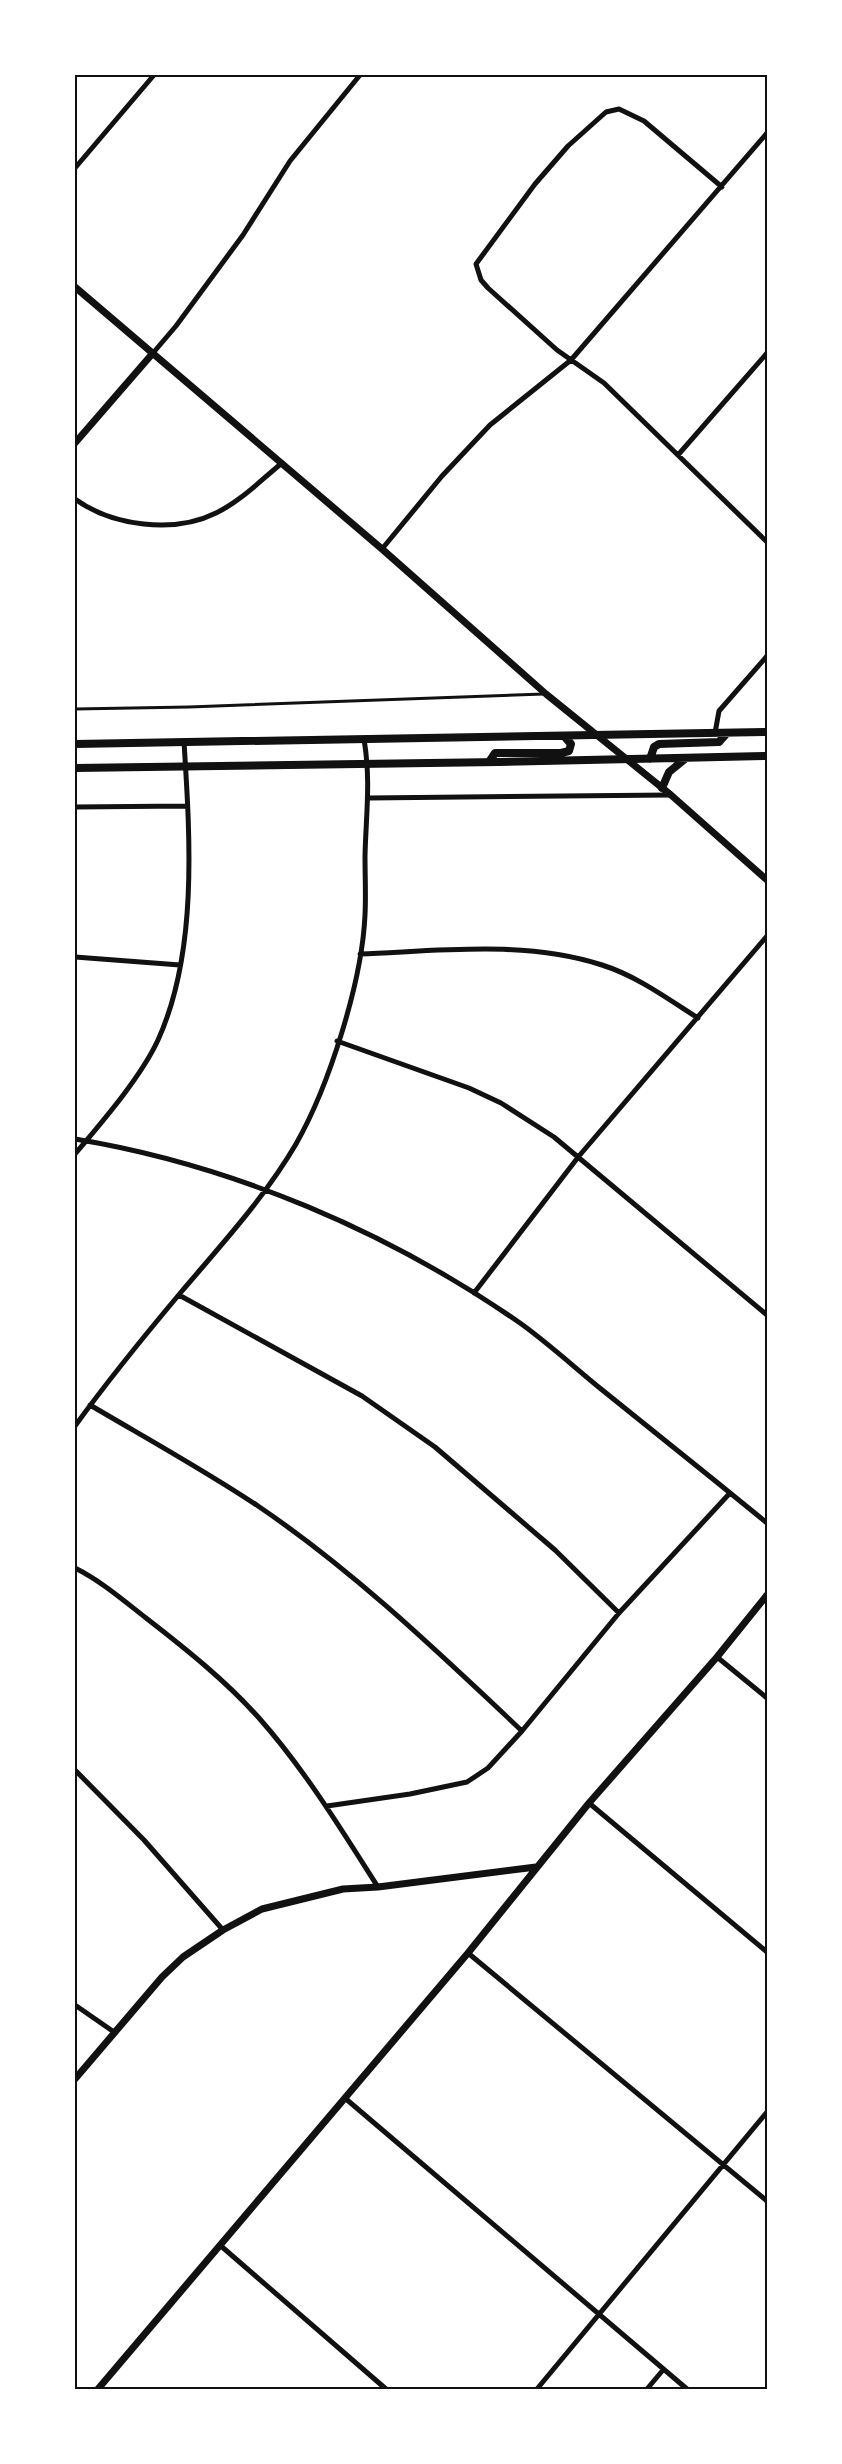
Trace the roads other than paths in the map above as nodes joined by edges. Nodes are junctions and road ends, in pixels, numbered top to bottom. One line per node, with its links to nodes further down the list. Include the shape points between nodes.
1 (154, 75): 4 (street)
2 (360, 75): 7 (street, via 290,161 243,235)
3 (767, 133): 5 (street)
4 (75, 168)
5 (722, 187): 9 (street); 9 (street, via 644,121 618,110 606,112 568,146 476,264 488,288)
6 (75, 287): 7 (street)
7 (153, 353): 10 (street); 12 (street)
8 (767, 353): 11 (street)
9 (571, 360): 11 (street, via 604,383); 15 (street, via 490,425)
10 (75, 443)
11 (678, 455): 14 (street)
12 (282, 463): 13 (street, via 235,503 194,522 123,521); 15 (street)
13 (75, 499)
14 (767, 542)
15 (382, 549): 17 (street)
16 (767, 656): 20 (street, via 718,711)
17 (546, 694): 18 (lane); 22 (street)
18 (75, 709)
19 (767, 732): 21 (main road)
20 (715, 733): 21 (main road); 22 (main road)
21 (727, 734): 29 (main road, via 719,742 659,744)
22 (598, 735): 23 (main road); 28 (street)
23 (564, 736): 24 (main road); 31 (main road, via 571,744 569,751 495,753)
24 (364, 739): 25 (main road); 32 (street)
25 (184, 742): 26 (main road); 34 (street)
26 (75, 744)
27 (767, 756): 30 (main road)
28 (627, 759): 29 (main road); 31 (main road); 35 (street)
29 (650, 759): 30 (main road)
30 (685, 759): 35 (main road, via 669,772)
31 (489, 762): 32 (main road)
32 (368, 764): 34 (main road); 37 (street)
33 (75, 768): 34 (main road)
34 (186, 768): 38 (street)
35 (662, 788): 36 (street)
36 (670, 795): 37 (street); 40 (street)
37 (369, 798): 42 (street)
38 (186, 806): 39 (street); 44 (street, via 189,859)
39 (75, 807)
40 (767, 880)
41 (767, 936): 45 (street)
42 (360, 954): 45 (street, via 484,949 560,954 603,965 648,986); 46 (street)
43 (75, 957): 44 (street)
44 (180, 965): 48 (street, via 157,1041)
45 (698, 1018): 50 (street)
46 (337, 1041): 50 (street, via 501,1103); 51 (street, via 311,1115)
47 (75, 1139): 48 (street)
48 (86, 1141): 49 (street); 51 (street, via 188,1165)
49 (75, 1154)
50 (579, 1156): 52 (street); 54 (street)
51 (264, 1191): 52 (street, via 337,1219); 53 (street)
52 (474, 1293): 57 (street, via 522,1325)
53 (179, 1295): 55 (street); 61 (street, via 362,1396 435,1447 555,1550)
54 (767, 1316)
55 (90, 1405): 56 (street); 64 (street, via 258,1506 340,1567)
56 (75, 1426)
57 (730, 1493): 58 (street); 61 (street)
58 (767, 1523)
59 (75, 1568): 67 (street, via 92,1576 223,1682 273,1735)
60 (767, 1595): 62 (street)
61 (619, 1613): 64 (street)
62 (717, 1657): 63 (street); 66 (street)
63 (767, 1698)
64 (522, 1731): 67 (street, via 488,1768 467,1782)
65 (75, 1770): 70 (street, via 144,1840)
66 (589, 1803): 68 (street); 71 (street)
67 (327, 1806): 69 (street)
68 (536, 1867): 69 (street); 72 (street)
69 (378, 1887): 70 (street, via 308,1896 262,1909)
70 (223, 1930): 74 (street, via 183,1957)
71 (767, 1952)
72 (468, 1953): 76 (street); 78 (street)
73 (75, 2005): 74 (street)
74 (114, 2032): 75 (street)
75 (75, 2079)
76 (345, 2098): 80 (street); 81 (street)
77 (767, 2112): 78 (street)
78 (723, 2164): 79 (street); 81 (street)
79 (767, 2201)
80 (221, 2246): 83 (street); 84 (street)
81 (598, 2315): 82 (street); 85 (street)
82 (663, 2370): 86 (street); 87 (street)
83 (98, 2389)
84 (386, 2389)
85 (537, 2389)
86 (647, 2389)
87 (687, 2389)

